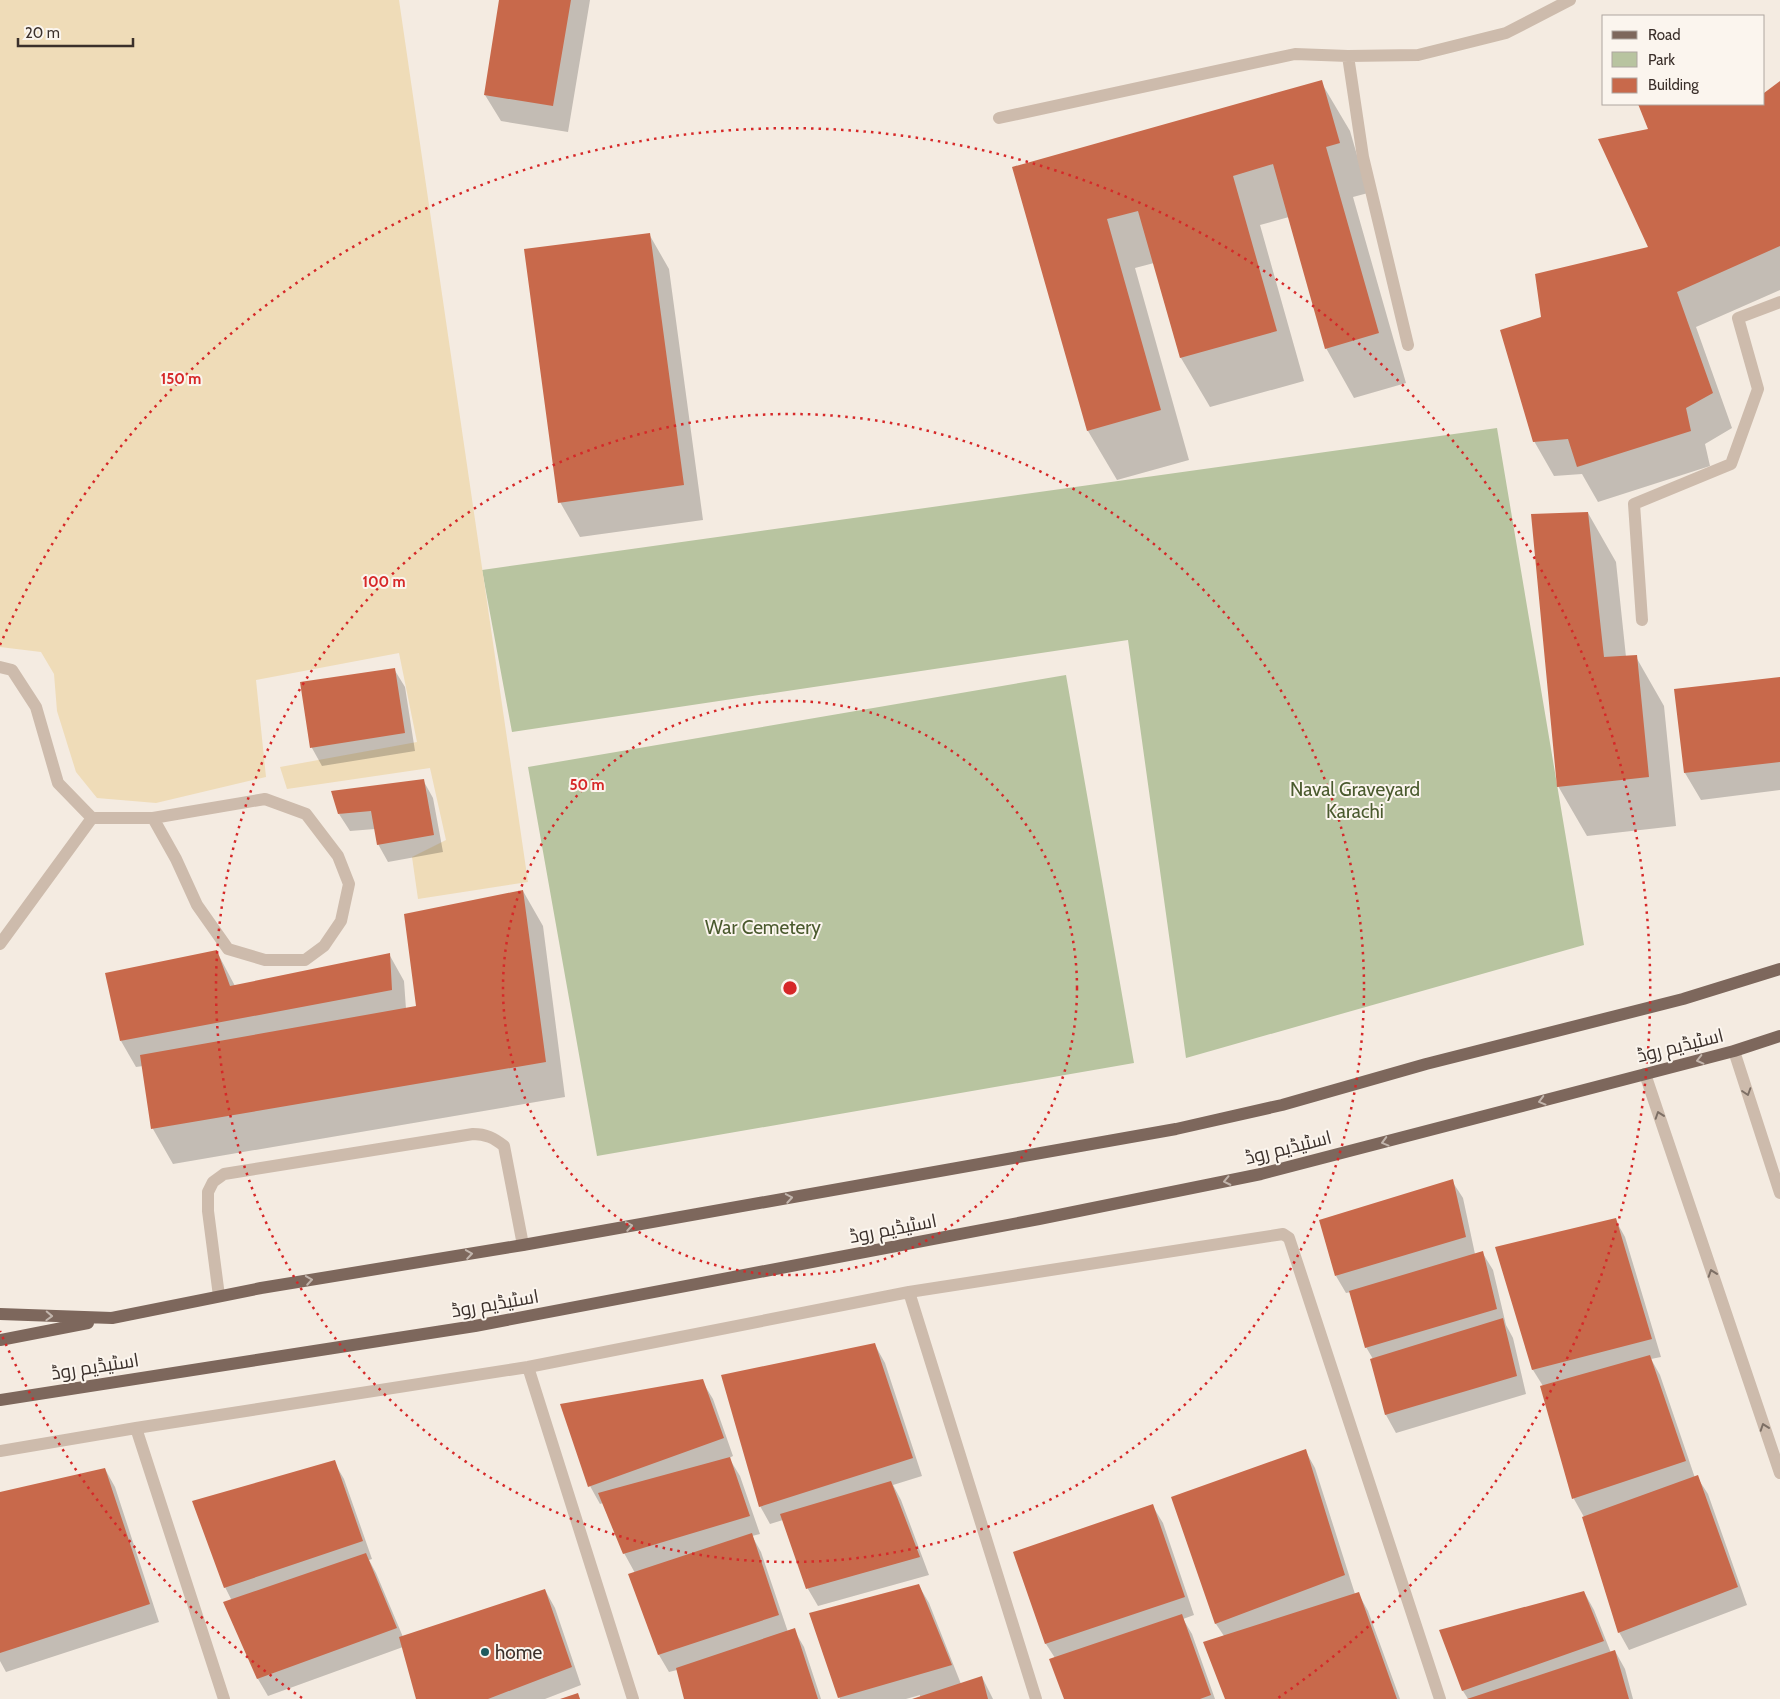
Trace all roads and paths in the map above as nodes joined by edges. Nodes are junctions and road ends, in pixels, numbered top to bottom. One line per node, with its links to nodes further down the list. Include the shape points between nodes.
1 (1570, 0): 2 (street, via 1506,33 1418,55)
2 (1348, 56): 3 (street, via 1295,54); 5 (street, via 1363,157)
3 (999, 118)
4 (1780, 302): 6 (street, via 1738,318 1758,389 1731,464 1634,504)
5 (1408, 345)
6 (1642, 620)
7 (0, 667): 8 (street, via 12,670 36,708 58,783)
8 (92, 818): 9 (street); 10 (street)
9 (153, 818): 9 (street, via 197,905 228,950 265,960 305,960 324,946 342,921 348,884 338,856 306,814 264,799)
10 (0, 944)
11 (1780, 969): 16 (main road, one-way to 11, via 1176,1130 1683,999)
12 (1780, 1036): 13 (main road, اسٹیڈیم روڈ)
13 (1734, 1051): 14 (main road, اسٹیڈیم روڈ, one-way to 14); 15 (street, one-way to 15)
14 (1645, 1074): 23 (main road, اسٹیڈیم روڈ, one-way to 23, via 1261,1174 1039,1220 475,1326); 26 (street, one-way to 14)
15 (1780, 1193)
16 (523, 1245): 18 (main road, one-way to 16); 18 (street, via 504,1146 484,1134 224,1174 213,1182 208,1192)
17 (908, 1292): 22 (street); 29 (street); 30 (street, via 1283,1234 1289,1238)
18 (219, 1296): 20 (main road)
19 (0, 1314): 20 (main road, one-way to 20)
20 (112, 1318): 21 (main road)
21 (0, 1340)
22 (528, 1367): 24 (street); 28 (street)
23 (0, 1400)
24 (136, 1428): 25 (street); 27 (street)
25 (0, 1451)
26 (1780, 1473)
27 (224, 1699)
28 (633, 1699)
29 (1036, 1699)
30 (1440, 1699)

